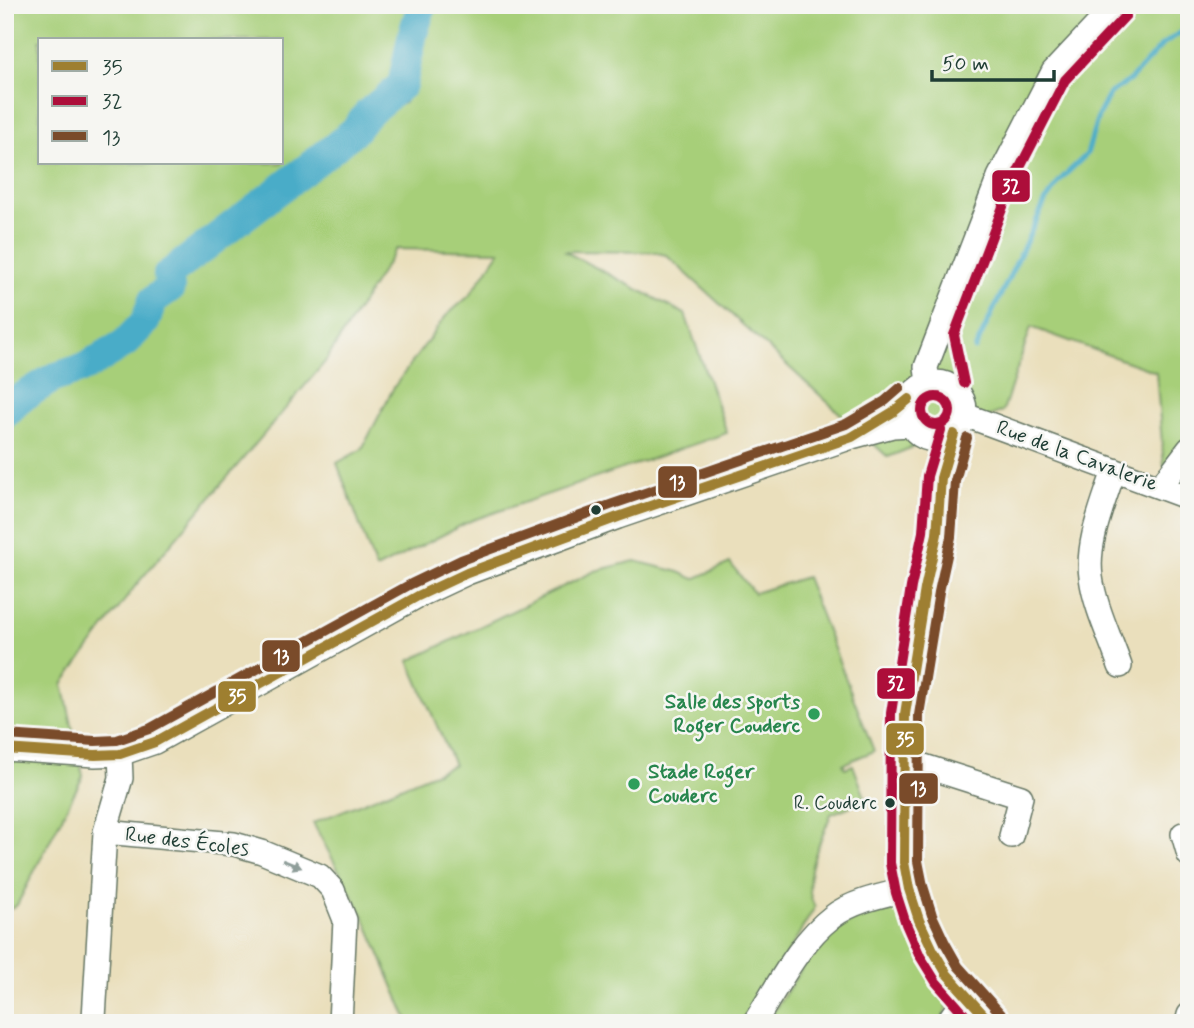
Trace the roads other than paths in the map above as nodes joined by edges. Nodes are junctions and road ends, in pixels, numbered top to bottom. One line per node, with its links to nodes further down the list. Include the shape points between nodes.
1 (1116, 5): 2 (street, via 1054,72 999,177 939,334)
2 (939, 384): 3 (street, via 914,392); 5 (street, via 962,398)
3 (909, 399): 4 (street); 6 (street)
4 (910, 425): 5 (street, via 916,433); 6 (street)
5 (950, 430): 8 (street, Rue de la Cavalerie); 14 (street, via 905,714)
6 (852, 437): 13 (street, via 467,573 155,742)
7 (1189, 449): 9 (street)
8 (1114, 470): 9 (street, Rue de la Cavalerie); 11 (street, via 1093,539 1090,575)
9 (1160, 487): 10 (street, Rue de la Cavalerie)
10 (1189, 498)
11 (1120, 666)
12 (5, 749): 13 (street)
13 (120, 754): 15 (street, via 121,778)
14 (905, 760): 16 (street, via 1021,797); 17 (street, via 904,862)
15 (105, 832): 20 (street); 21 (street, Rue des Écoles, one-way to 21, via 234,844 320,876 333,890 345,920)
16 (1011, 836)
17 (909, 889): 18 (street, via 933,950); 22 (street, via 833,916 802,950)
18 (965, 997): 23 (street); 24 (street)
19 (1189, 1015): 25 (street)
20 (94, 1018)
21 (340, 1023)
22 (754, 1023)
23 (947, 1023)
24 (991, 1023)
25 (1187, 1023)

